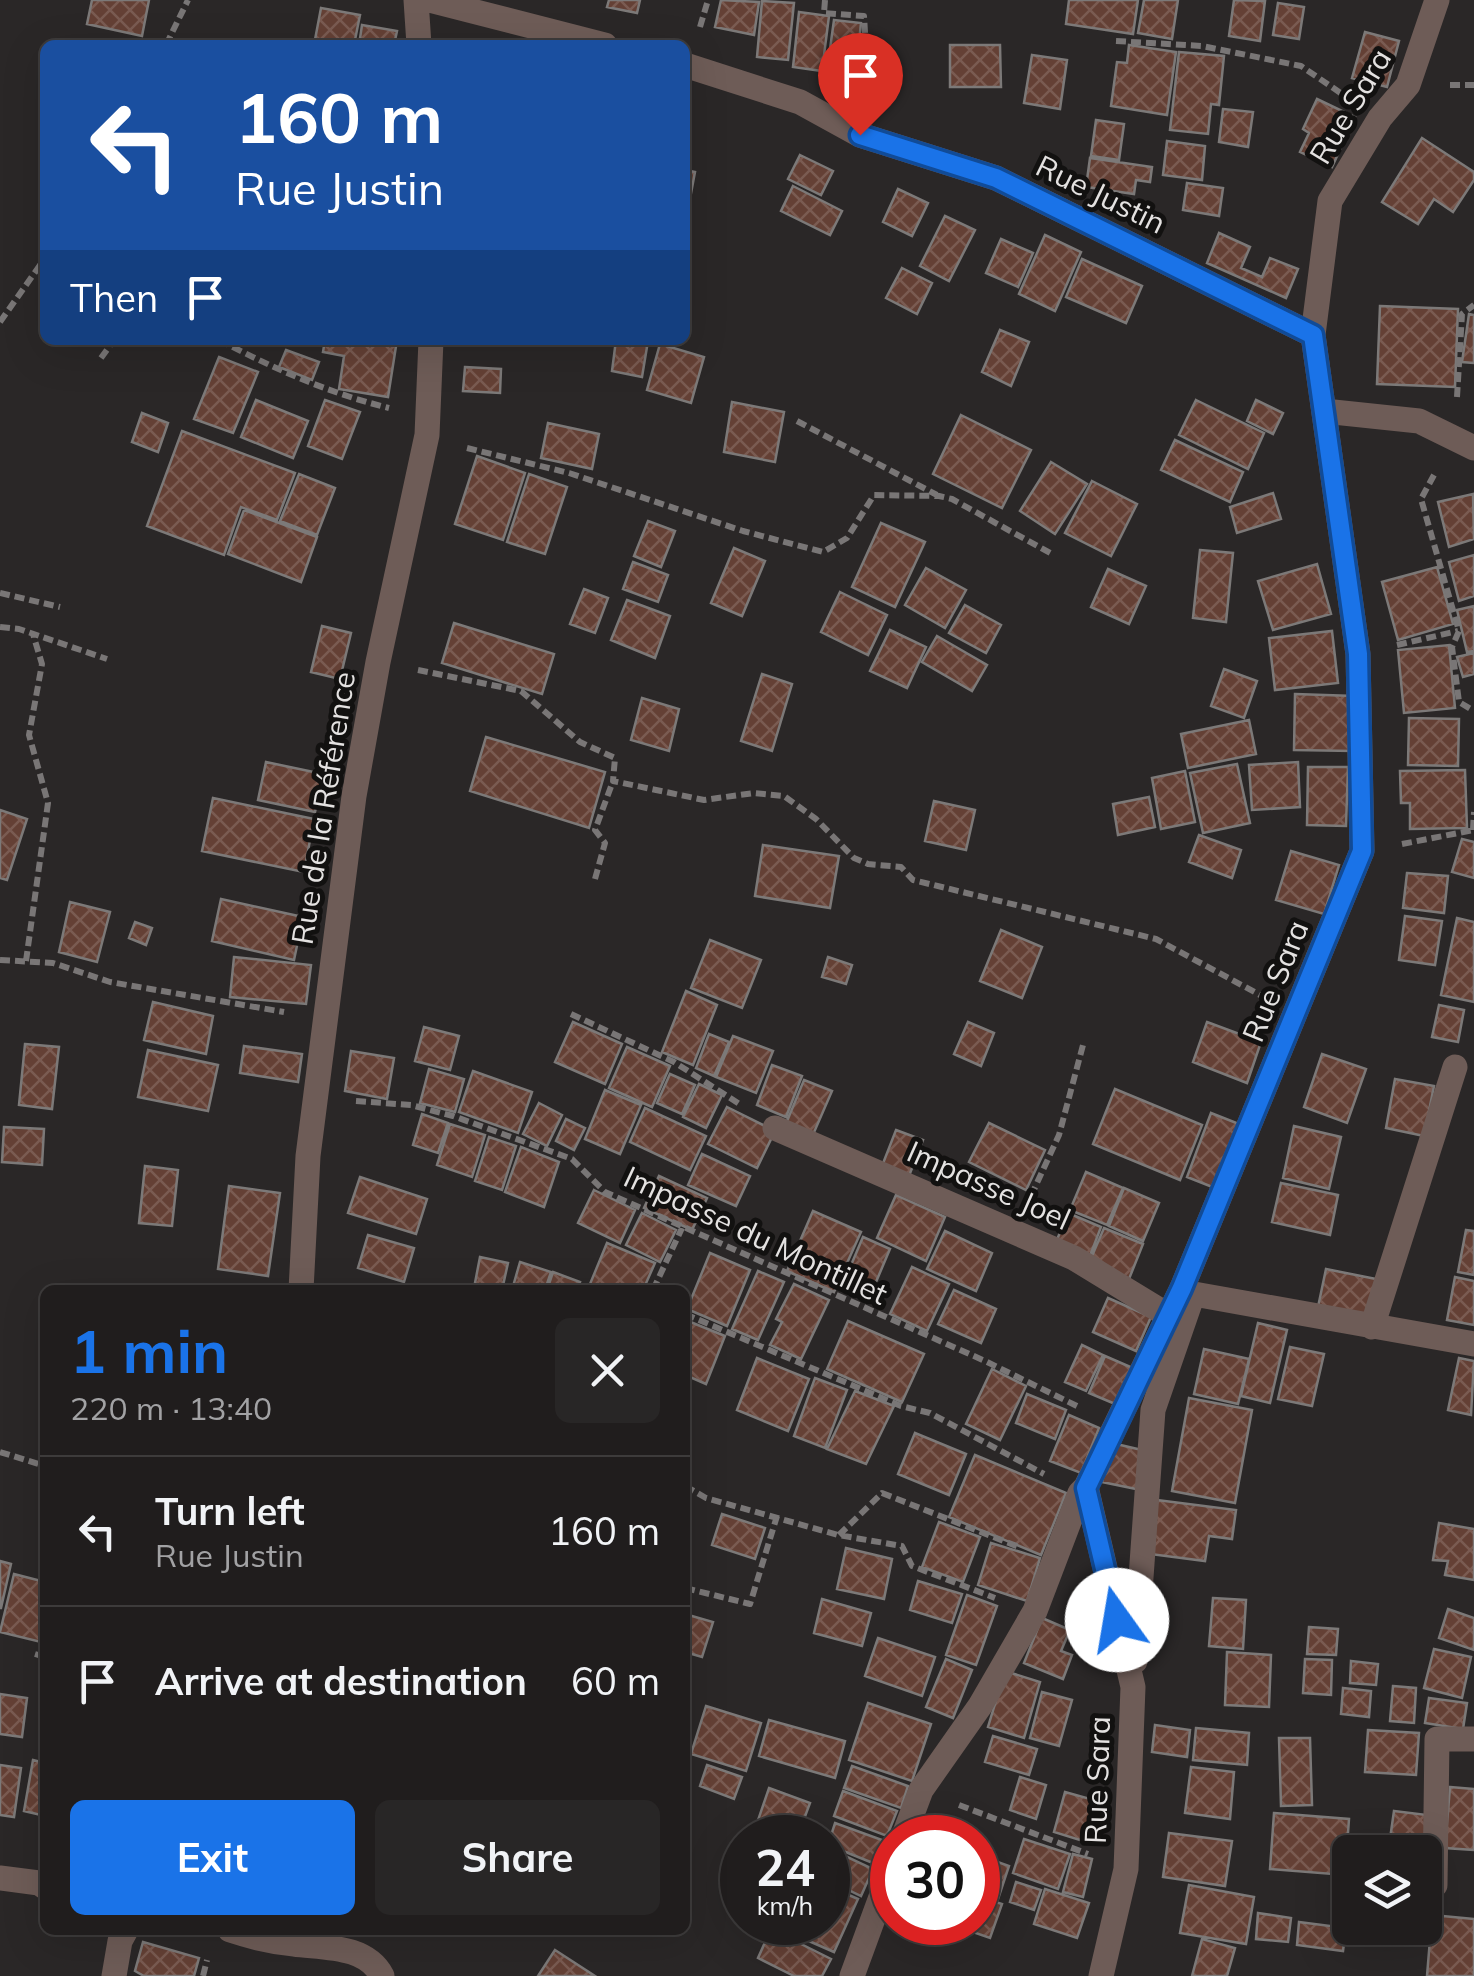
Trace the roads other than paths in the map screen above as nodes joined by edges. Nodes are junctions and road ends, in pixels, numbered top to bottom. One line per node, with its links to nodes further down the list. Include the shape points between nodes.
1 (416, 0): 4 (street)
2 (429, 0): 5 (street)
3 (1437, 0): 7 (street, Rue Sara, via 1408,85 1330,201)
4 (419, 40)
5 (586, 40)
6 (690, 67): 7 (street, Rue Justin, via 800,102 860,135 996,178)
7 (1313, 335): 9 (street, Rue Sara)
8 (431, 345): 13 (street, Rue de la Référence, via 427,426 354,796 308,1156)
9 (1324, 411): 10 (street, via 1419,420); 14 (street, Rue Sara, via 1358,654 1362,851)
10 (1464, 443)
11 (1454, 1067): 16 (street)
12 (775, 1128): 15 (street, Impasse Joel, via 1074,1258)
13 (301, 1285)
14 (1188, 1291): 15 (street, Rue Sara); 16 (street); 19 (street, via 1152,1410)
15 (1169, 1316): 18 (street, Rue Sara)
16 (1372, 1327): 17 (street)
17 (1474, 1344)
18 (1083, 1490): 19 (street, Rue Sara); 21 (street, via 1035,1611 921,1790)
19 (1133, 1687): 31 (street, Rue Sara, via 1126,1869)
20 (1474, 1739): 22 (street, via 1437,1739)
21 (912, 1815)
22 (1435, 1835)
23 (0, 1878): 24 (street)
24 (40, 1884)
25 (870, 1927): 30 (street)
26 (123, 1935): 28 (street)
27 (252, 1935): 29 (street, via 340,1948 376,1965)
28 (114, 1976)
29 (382, 1976)
30 (852, 1976)
31 (1101, 1976)

